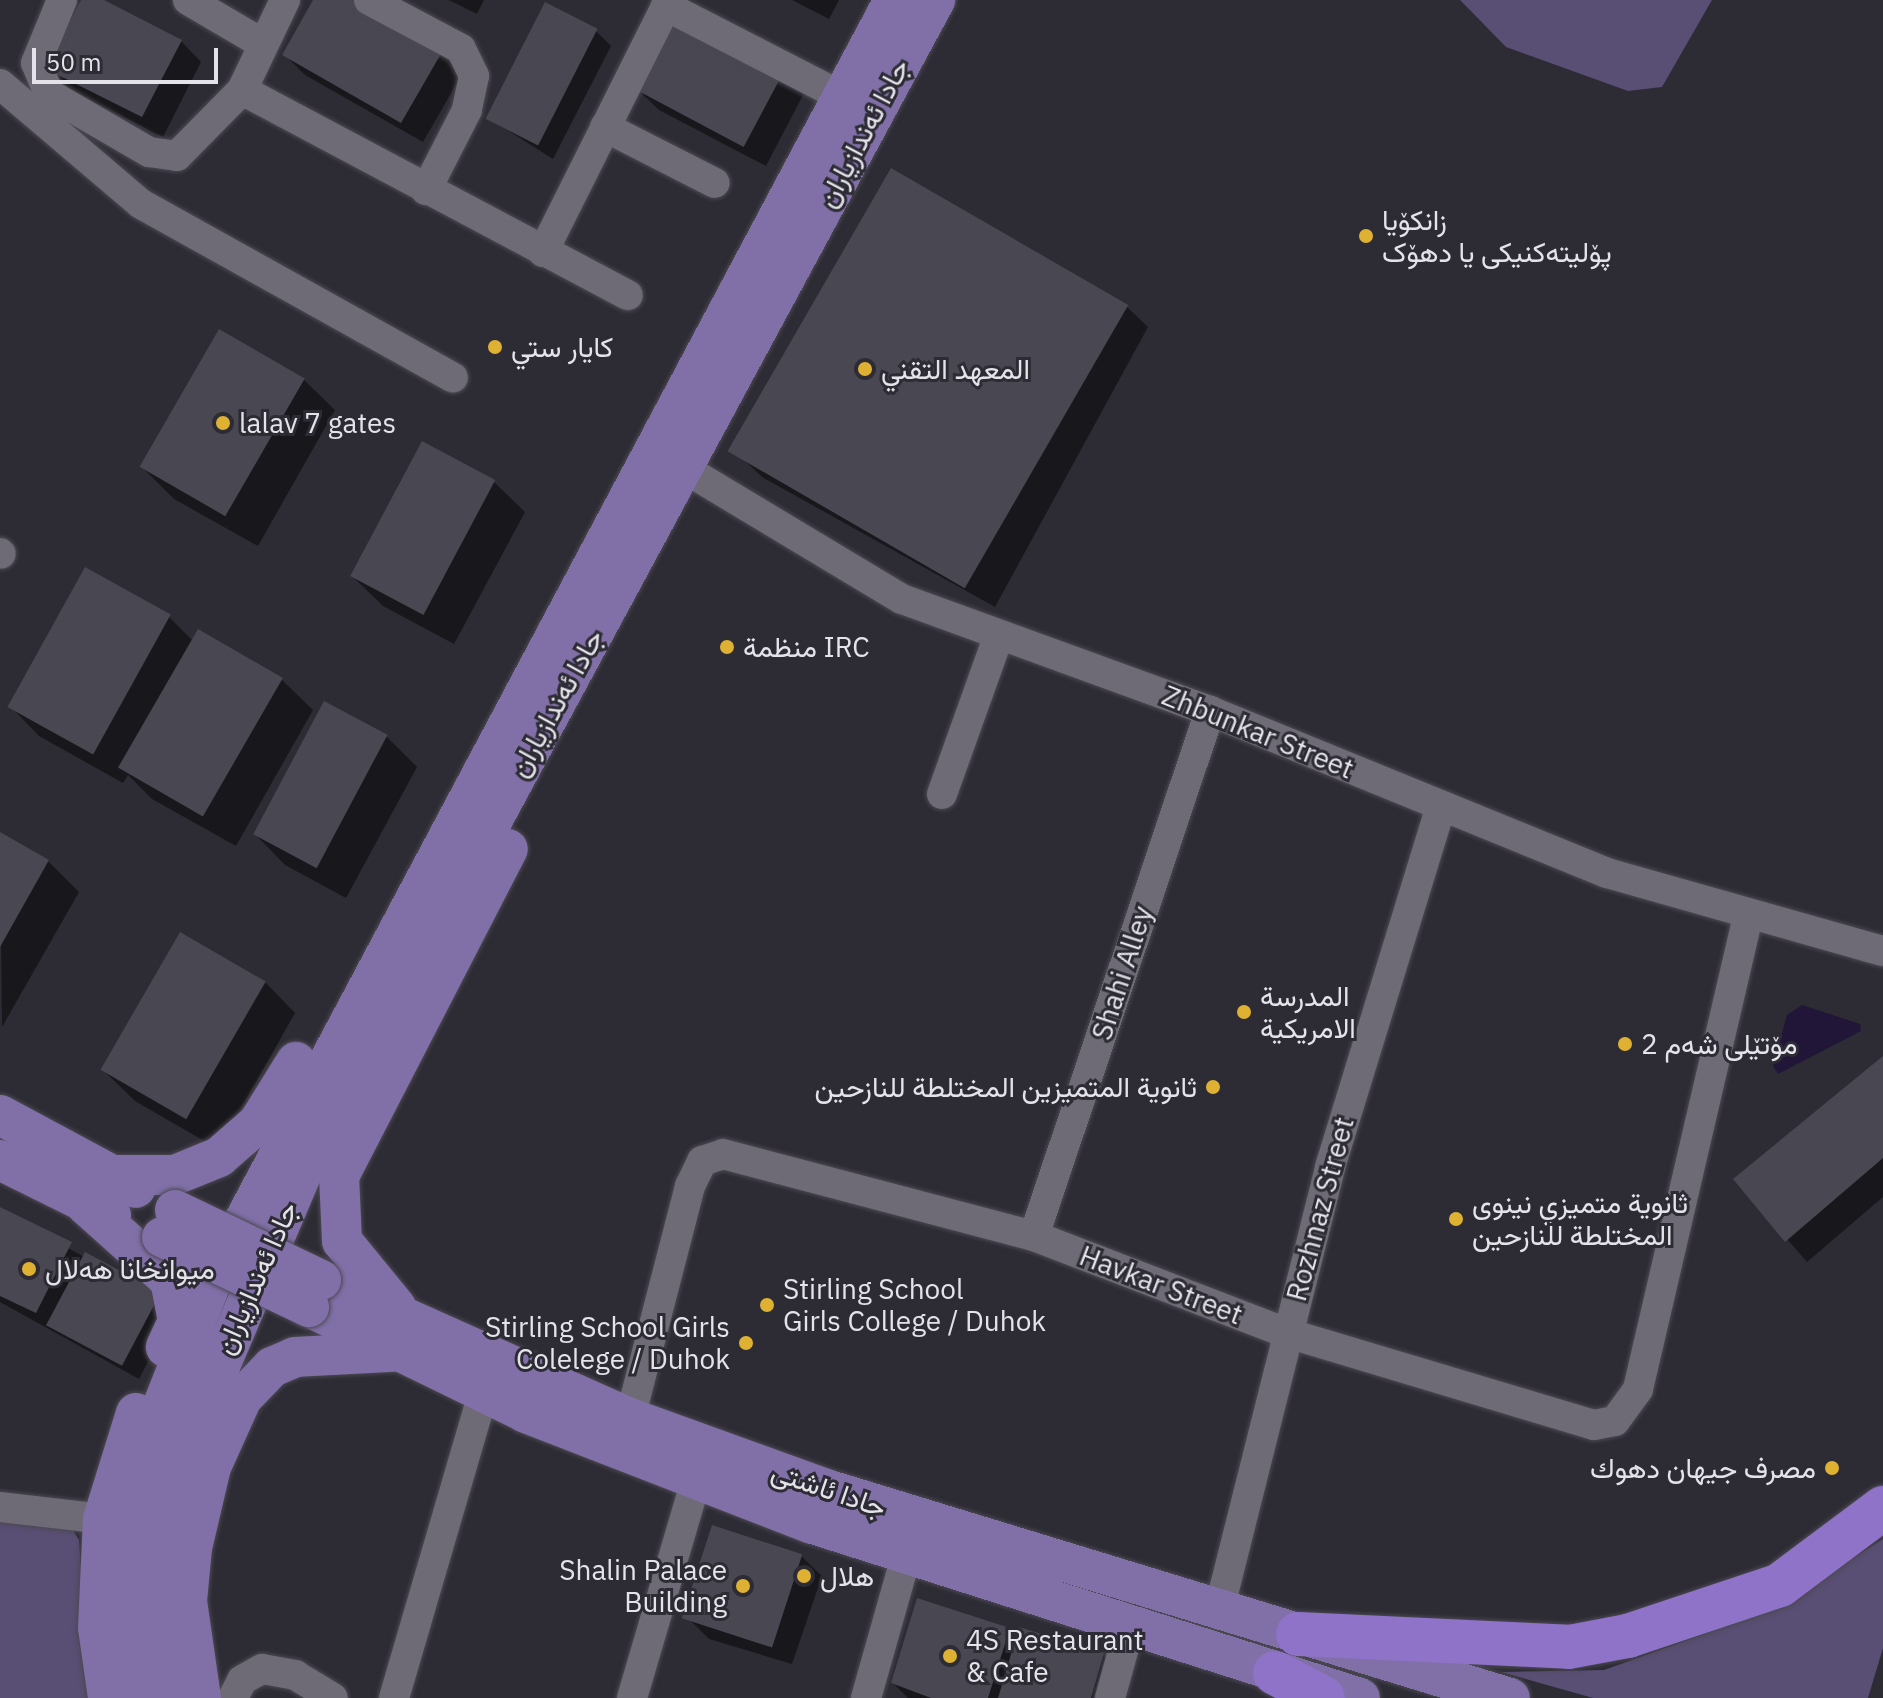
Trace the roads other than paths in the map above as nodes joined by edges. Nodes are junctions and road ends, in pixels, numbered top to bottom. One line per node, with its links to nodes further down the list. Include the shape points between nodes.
1 (62, 0): 10 (street, via 36,63 49,94 149,152 177,156)
2 (188, 0): 8 (street)
3 (285, 0): 8 (street)
4 (369, 0): 14 (street, via 461,49 474,76 467,110)
5 (894, 0): 11 (main road, جادا ئەندازیاران)
6 (935, 0): 18 (main road, جادا ئەندازیاران)
7 (667, 3): 11 (street); 12 (street)
8 (263, 44): 10 (street)
9 (0, 84): 17 (street, via 141,204)
10 (242, 90): 14 (street)
11 (843, 97): 18 (main road, جادا ئەندازیاران)
12 (605, 127): 13 (street); 15 (street)
13 (715, 183)
14 (426, 190): 15 (street)
15 (543, 252): 16 (street)
16 (628, 295)
17 (453, 378)
18 (671, 460): 19 (main road, جادا ئەندازیاران); 20 (street, Zhbunkar Street, via 902,599)
19 (577, 629): 28 (main road, via 493,706 437,795 258,1123 201,1166 147,1179); 33 (main road, via 557,741 502,860 339,1176 342,1241); 35 (main road, جادا ئەندازیاران, via 241,1219)
20 (999, 635): 21 (street, Zhbunkar Street); 22 (street)
21 (1210, 711): 23 (street, Zhbunkar Street); 31 (street, Shahi Alley)
22 (942, 794)
23 (1440, 809): 24 (street, Zhbunkar Street); 32 (street, Rozhnaz Street, via 1367,1038)
24 (1747, 919): 25 (street, Zhbunkar Street); 32 (street, Havkar Street, via 1630,1409 1594,1425)
25 (1883, 951)
26 (0, 1115): 28 (main road)
27 (4, 1171): 29 (main road)
28 (113, 1175): 30 (main road)
29 (86, 1205): 30 (main road); 40 (main road, via 170,1280 178,1321 120,1449)
30 (169, 1223): 33 (main road, جادا ئاشتی, bridge)
31 (1034, 1236): 32 (street, Havkar Street); 36 (street, Havkar Street, via 752,1156 702,1161)
32 (1287, 1333): 42 (street, Rozhnaz Street)
33 (405, 1338): 34 (main road, جادا ئاشتی); 36 (main road, جادا ئاشتی); 49 (main road, via 295,1357 272,1367 242,1398 211,1467 192,1548 187,1601)
34 (483, 1394): 37 (main road, جادا ئاشتی); 52 (street)
35 (179, 1411): 47 (main road, via 131,1533 130,1654); 48 (main road, via 161,1588)
36 (630, 1418): 42 (main road, جادا ئاشتی)
37 (696, 1480): 41 (main road, جادا ئاشتی); 53 (street)
38 (0, 1507): 40 (street)
39 (1883, 1508): 44 (highway, via 1780,1585 1628,1636 1542,1647)
40 (103, 1519): 46 (main road, via 98,1628)
41 (906, 1557): 43 (main road, جادا ئاشتی); 54 (street)
42 (1218, 1614): 44 (main road, جادا ئاشتی)
43 (1130, 1626): 45 (main road, جادا ئاشتی); 55 (street)
44 (1298, 1634): 58 (main road, جادا ئاشتی)
45 (1275, 1673): 56 (highway); 57 (main road, جادا ئاشتی)
46 (108, 1698)
47 (139, 1698)
48 (173, 1698)
49 (201, 1698)
50 (233, 1698): 51 (street, via 242,1680 262,1669 295,1675)
51 (333, 1698)
52 (394, 1698)
53 (632, 1698)
54 (866, 1698)
55 (1110, 1698)
56 (1323, 1698)
57 (1360, 1698)
58 (1510, 1698)

